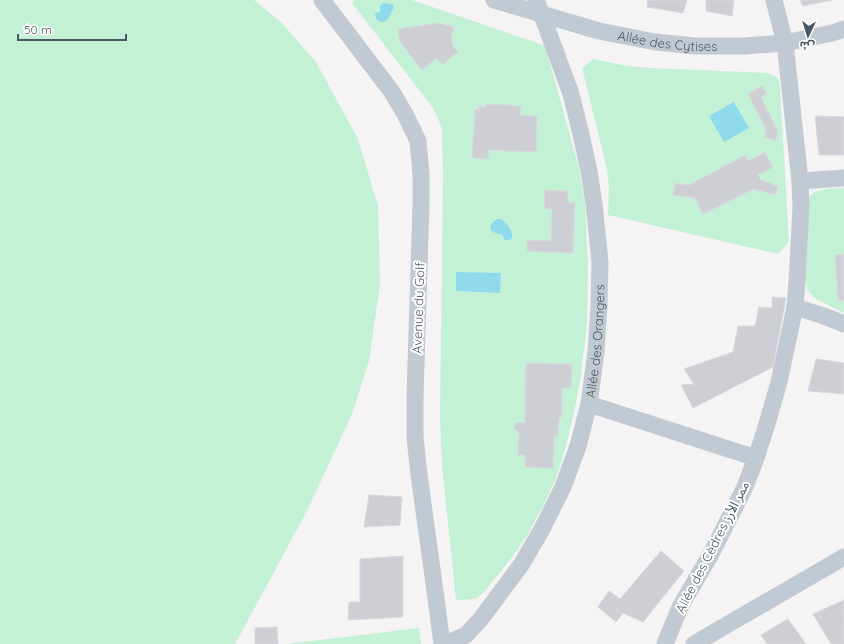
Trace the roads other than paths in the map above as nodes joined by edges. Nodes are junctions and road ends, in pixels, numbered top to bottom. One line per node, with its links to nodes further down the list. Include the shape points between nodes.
1 (322, 0): 14 (street, Avenue du Golf, via 392,92 418,140 421,198 414,396 415,437)
2 (494, 0): 4 (street, Allée des Cytises)
3 (774, 0): 6 (street, Allée des Cèdres ممر الأرز)
4 (539, 7): 6 (street, Allée des Cytises, via 599,31 655,42 695,46); 11 (street, Allée des Orangers, via 571,94 588,164 594,204 600,262 599,305)
5 (844, 29): 6 (street, Allée des Cytises)
6 (785, 43): 8 (street, Allée des Cèdres ممر الأرز)
7 (844, 178): 8 (street)
8 (800, 181): 9 (street, Allée des Cèdres ممر الأرز, via 800,235)
9 (795, 307): 10 (street); 12 (street, Allée des Cèdres ممر الأرز, via 780,382)
10 (844, 324)
11 (589, 404): 12 (street); 15 (street, Allée des Orangers, via 578,446 563,487 541,531 521,564 473,628 466,635)
12 (756, 458): 16 (street, Allée des Cèdres ممر الأرز, via 745,487 711,554 680,607)
13 (844, 557): 17 (street)
14 (442, 644)
15 (445, 644)
16 (665, 644)
17 (694, 644)

